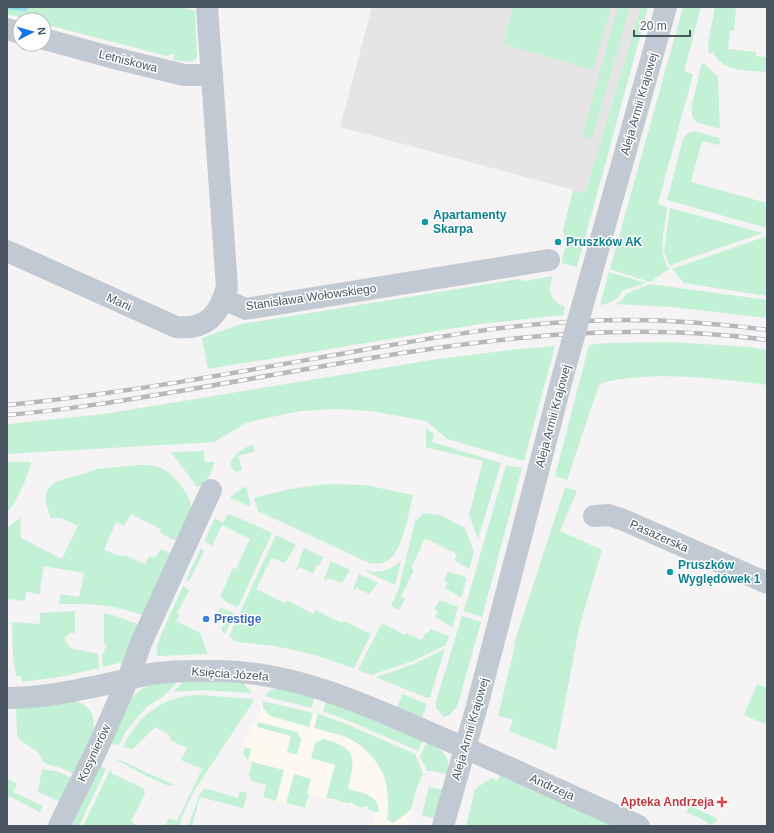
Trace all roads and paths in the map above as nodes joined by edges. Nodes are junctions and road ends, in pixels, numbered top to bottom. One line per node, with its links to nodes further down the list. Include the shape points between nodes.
1 (207, 7): 4 (street)
2 (666, 7): 13 (street, Aleja Armii Krajowej, bridge, via 563,376)
3 (52, 41): 4 (street, Letniskowa, via 184,76)
4 (212, 75): 7 (street, via 227,282)
5 (7, 251): 7 (street, Marii, via 176,327 194,327 206,322 213,317)
6 (549, 260): 7 (street, Stanisława Wołowskiego, via 246,309)
7 (223, 300)
8 (211, 490): 11 (street, Kosynierów, via 141,643)
9 (594, 516): 10 (street, Pasażerska, via 609,515 626,521)
10 (767, 583)
11 (128, 679): 12 (street, Księcia Józefa, via 48,695); 13 (street, Księcia Józefa, via 188,671 243,673 287,680 323,689 360,703); 14 (street, Kosynierów)
12 (7, 698)
13 (465, 748): 15 (street, Aleja Armii Krajowej); 16 (street, Andrzeja)
14 (59, 826)
15 (444, 826)
16 (639, 826)

